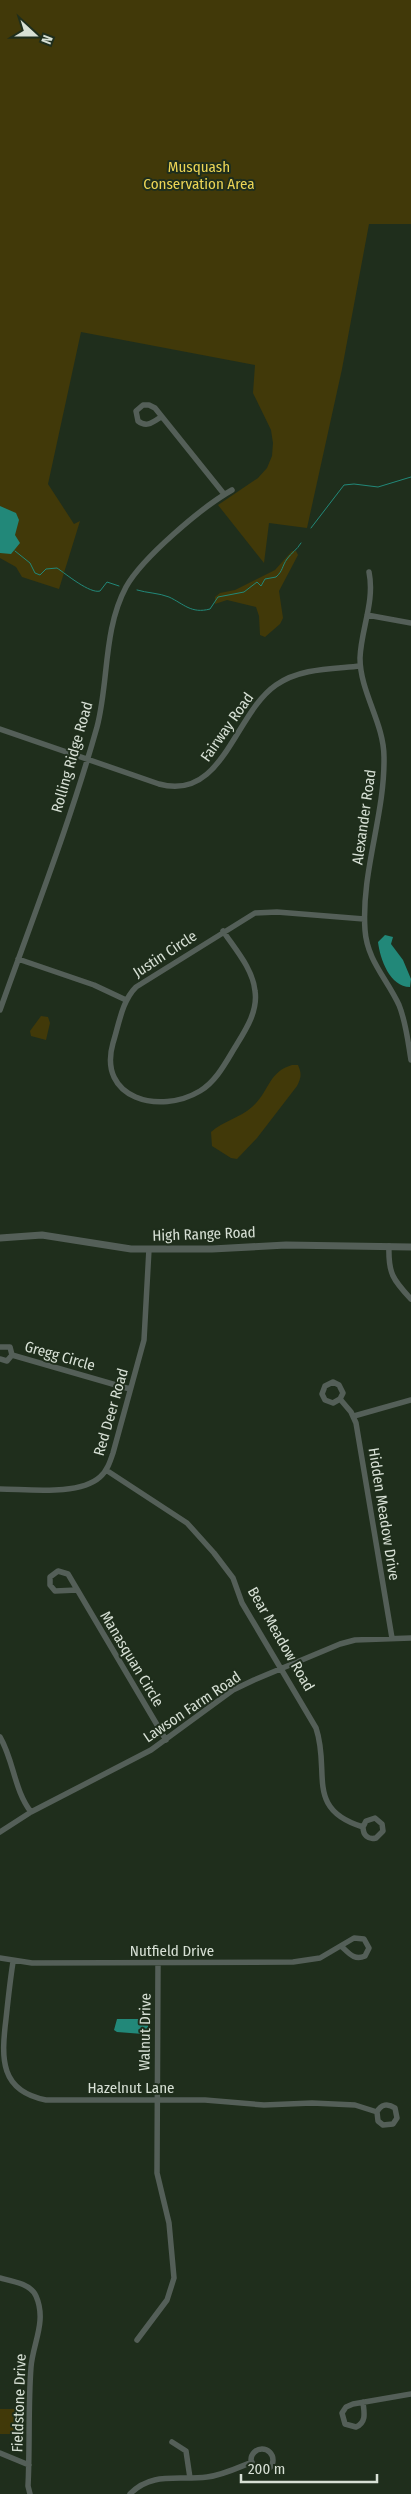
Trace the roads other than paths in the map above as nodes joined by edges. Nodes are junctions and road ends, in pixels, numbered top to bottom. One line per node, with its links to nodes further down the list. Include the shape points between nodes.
1 (161, 417): 3 (street)
2 (232, 490): 3 (street, Rolling Ridge Road)
3 (224, 494): 9 (street, Rolling Ridge Road, via 151,555 126,589 113,618 100,708)
4 (369, 572): 5 (street, Alexander Road)
5 (367, 615): 6 (street); 7 (street, Alexander Road)
6 (411, 623)
7 (360, 666): 9 (street, Fairway Road, via 311,671 276,685 250,711 217,766 195,782 164,785); 10 (street, Alexander Road, via 381,734 384,755)
8 (0, 729): 9 (street, Fairway Road)
9 (86, 759): 12 (street, Rolling Ridge Road)
10 (364, 919): 11 (street, Justin Circle, via 266,912 250,915); 15 (street, Alexander Road, via 370,955 392,990 402,1015)
11 (223, 931): 13 (street, Justin Circle, via 136,987); 13 (street, Justin Circle, via 250,974 255,987 255,1002 246,1029 219,1071 202,1090 182,1099 157,1102 138,1098 120,1086 112,1072 110,1056)
12 (18, 959): 13 (street); 14 (street, Rolling Ridge Road)
13 (126, 1000)
14 (0, 1010)
15 (411, 1060)
16 (0, 1238): 19 (street, High Range Road, via 42,1235 110,1247)
17 (389, 1246): 18 (street, High Range Road); 19 (street, High Range Road); 20 (street, via 390,1270)
18 (411, 1247)
19 (149, 1249): 24 (street, Red Deer Road, via 145,1330)
20 (411, 1299)
21 (0, 1347): 22 (street, Gregg Circle, via 10,1347)
22 (12, 1355): 23 (street, Gregg Circle, via 7,1361); 24 (street, Gregg Circle)
23 (0, 1360)
24 (130, 1388): 28 (street, Red Deer Road)
25 (340, 1399): 27 (street, Hidden Meadow Drive)
26 (411, 1400): 27 (street)
27 (354, 1416): 31 (street, Hidden Meadow Drive)
28 (106, 1470): 29 (street, Red Deer Road, via 96,1480 70,1488); 33 (street, Bear Meadow Road, via 191,1527 233,1578 242,1603)
29 (0, 1489)
30 (77, 1590): 30 (street, Manasquan Circle, via 65,1572 56,1571 50,1577 49,1584 54,1590); 35 (street, Manasquan Circle)
31 (392, 1638): 32 (street, Lawson Farm Road); 33 (street, Lawson Farm Road, via 340,1644)
32 (411, 1638)
33 (281, 1668): 35 (street, Lawson Farm Road, via 233,1690); 37 (street, Bear Meadow Road, via 316,1728 320,1741 322,1787 329,1808 345,1821)
34 (0, 1737): 36 (street, via 20,1795)
35 (166, 1740): 36 (street, Lawson Farm Road)
36 (31, 1812): 38 (street, Lawson Farm Road)
37 (363, 1827)
38 (0, 1832)
39 (341, 1946): 39 (street, Nutfield Drive, via 361,1937 369,1948 365,1956 359,1958); 42 (street, Nutfield Drive, via 309,1961)
40 (0, 1958): 41 (street, Nutfield Drive)
41 (12, 1962): 42 (street, Nutfield Drive); 43 (street, Hazelnut Lane, via 2,2055 7,2076 13,2084 28,2095 46,2100)
42 (158, 1963): 43 (street, Walnut Drive)
43 (157, 2100): 44 (street, Hazelnut Lane, via 264,2105 312,2103 348,2105); 46 (street, Walnut Drive, via 157,2173 169,2223 174,2278 167,2300)
44 (377, 2112)
45 (0, 2278): 52 (street, Fieldstone Drive, via 20,2283 32,2291 41,2317 30,2370)
46 (137, 2340)
47 (411, 2394): 48 (street)
48 (363, 2402): 48 (street, via 343,2410 345,2424 352,2427 362,2423 365,2416)
49 (172, 2442): 53 (street, via 186,2451)
50 (0, 2453): 52 (street, Fieldstone Drive)
51 (252, 2462): 53 (street, via 216,2475)
52 (29, 2465): 54 (street, Fieldstone Drive)
53 (190, 2478): 57 (street, via 153,2479)
54 (28, 2486): 55 (street, Fieldstone Drive); 56 (street, Fieldstone Drive)
55 (25, 2494)
56 (30, 2494)
57 (130, 2494)

